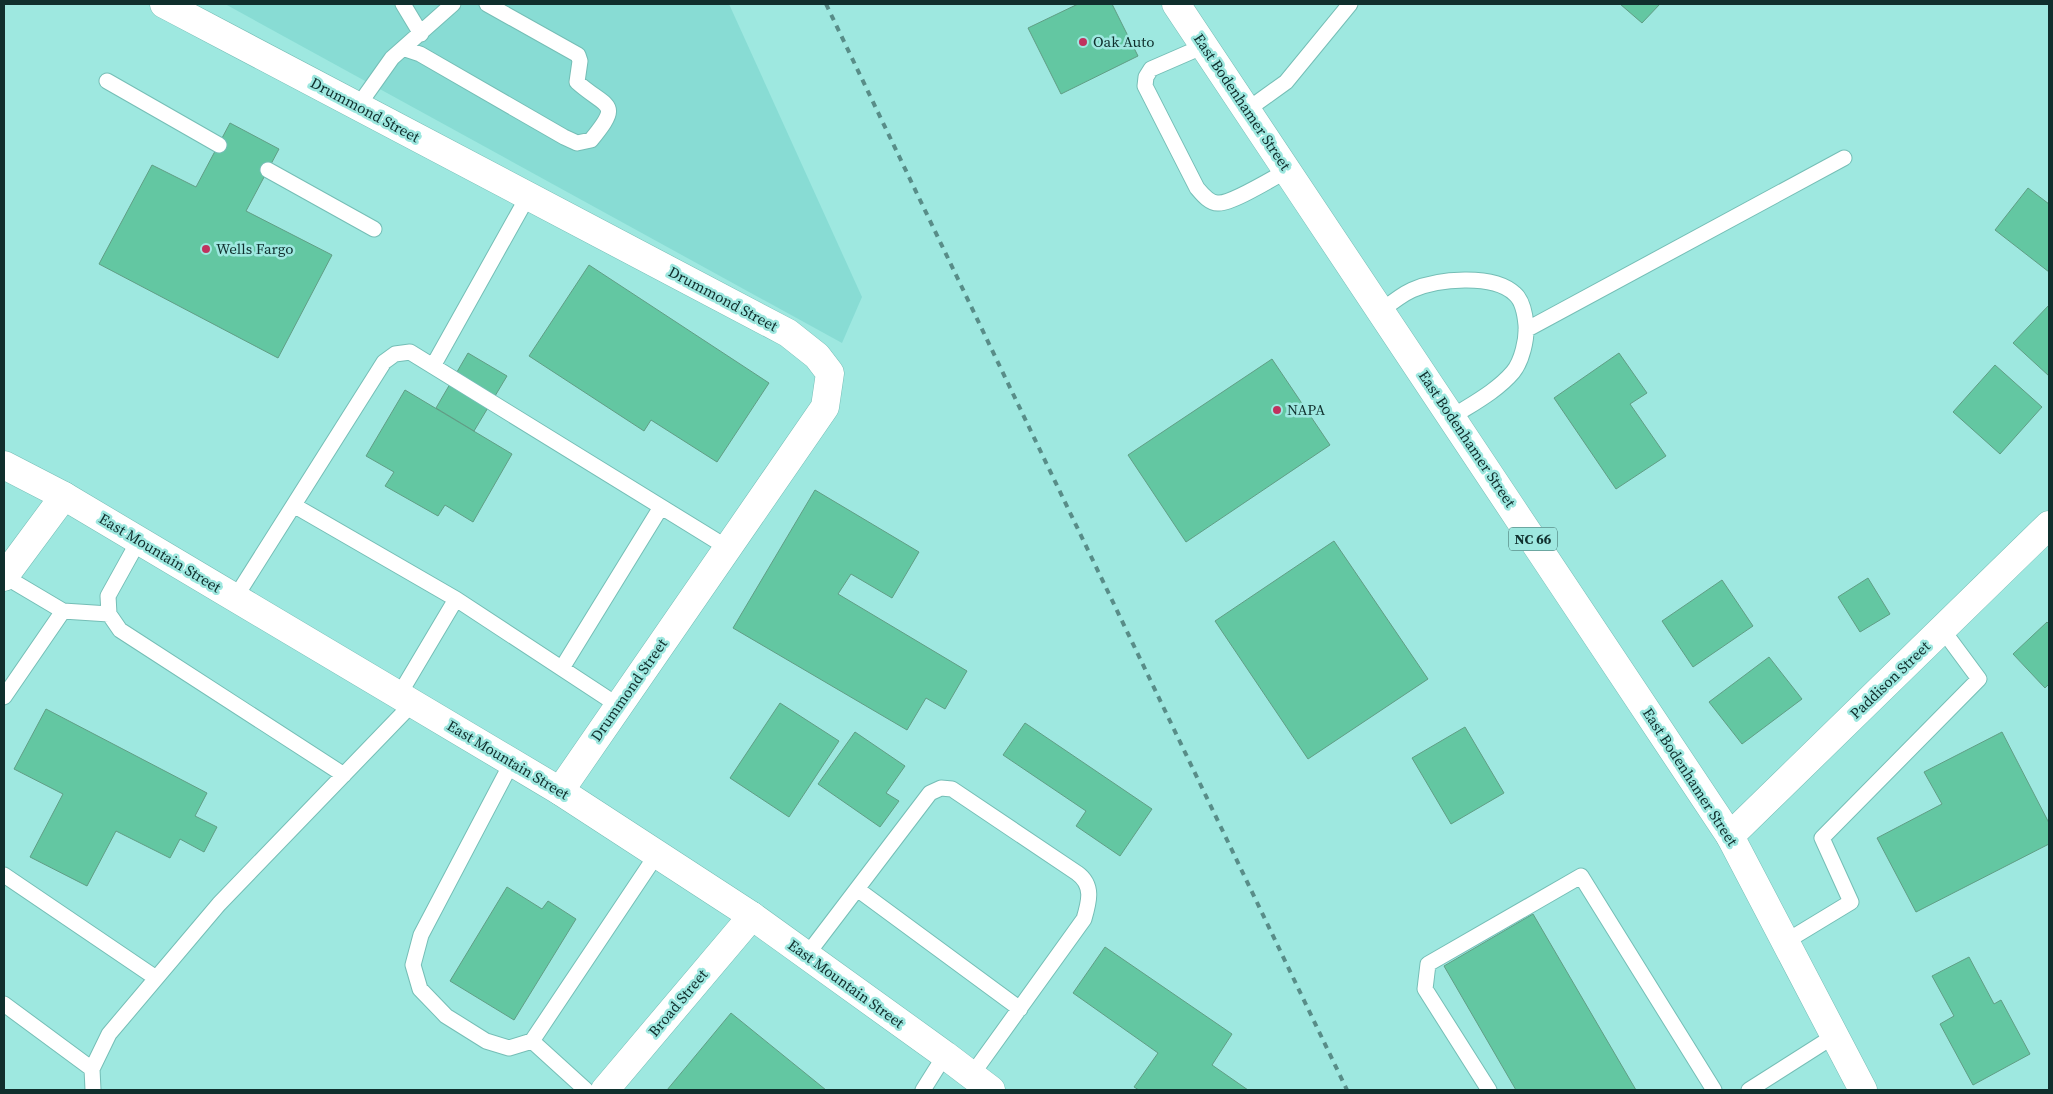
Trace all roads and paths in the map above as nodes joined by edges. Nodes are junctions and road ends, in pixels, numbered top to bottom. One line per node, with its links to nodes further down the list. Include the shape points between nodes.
1 (164, 4): 11 (main road, Drummond Street)
2 (403, 4): 7 (lane)
3 (453, 4): 7 (lane)
4 (487, 4): 9 (lane, via 578,55 577,82 608,105 610,112 591,140 577,143 564,137 420,54)
5 (1176, 4): 8 (main road, East Bodenhamer Street / NC 66)
6 (1350, 4): 12 (lane, via 1286,82)
7 (421, 34): 9 (lane)
8 (1204, 46): 12 (main road, East Bodenhamer Street / NC 66); 16 (lane, via 1151,69 1145,86 1197,188 1218,204)
9 (405, 49): 11 (lane, via 392,58)
10 (108, 81): 13 (lane)
11 (358, 106): 17 (main road, Drummond Street)
12 (1247, 110): 16 (main road, East Bodenhamer Street / NC 66)
13 (219, 144)
14 (1844, 158): 20 (lane)
15 (268, 170): 18 (lane)
16 (1288, 170): 19 (main road, East Bodenhamer Street / NC 66)
17 (528, 196): 21 (lane); 29 (main road, Drummond Street, via 788,333 817,356 830,373 825,407)
18 (374, 229)
19 (1381, 311): 20 (lane, via 1405,293 1438,282 1491,282 1514,293 1521,302); 22 (main road, East Bodenhamer Street / NC 66)
20 (1526, 330): 22 (lane, via 1514,371 1498,387)
21 (433, 366): 25 (lane, via 410,352 395,354 384,362); 26 (lane)
22 (1452, 417): 43 (main road, East Bodenhamer Street / NC 66)
23 (4, 465): 24 (main road, East Mountain Street)
24 (64, 496): 28 (main road, East Mountain Street); 30 (main road)
25 (295, 506): 31 (lane); 32 (lane)
26 (661, 507): 29 (lane); 36 (lane)
27 (2049, 525): 35 (main road, Paddison Street)
28 (139, 540): 31 (main road, East Mountain Street); 34 (lane, via 108,596)
29 (728, 548): 39 (main road, Drummond Street)
30 (4, 577): 33 (lane)
31 (235, 598): 38 (main road, East Mountain Street)
32 (456, 599): 36 (lane); 38 (lane)
33 (63, 610): 34 (lane); 37 (lane)
34 (109, 614): 41 (lane, via 120,630)
35 (1942, 629): 43 (main road, Paddison Street); 48 (lane, via 1979,679 1822,838 1851,902)
36 (562, 668): 39 (lane)
37 (4, 696)
38 (406, 699): 40 (main road, East Mountain Street); 41 (lane)
39 (618, 706): 42 (main road, Drummond Street)
40 (512, 762): 42 (main road, East Mountain Street); 54 (lane, via 421,935 413,965 420,988 446,1016 486,1041 509,1048)
41 (344, 775): 50 (lane, via 219,904)
42 (560, 790): 44 (main road, East Mountain Street)
43 (1730, 836): 48 (main road, East Bodenhamer Street / NC 66)
44 (657, 854): 47 (main road, East Mountain Street); 54 (lane)
45 (4, 875): 50 (lane)
46 (857, 889): 49 (lane); 52 (lane); 52 (lane, via 930,793 941,788 952,788 1084,878 1089,891 1084,919)
47 (752, 916): 49 (main road, East Mountain Street); 60 (main road, Broad Street)
48 (1785, 942): 53 (main road, East Bodenhamer Street / NC 66)
49 (806, 956): 55 (main road, East Mountain Street)
50 (156, 978): 56 (lane, via 109,1034)
51 (4, 1004): 56 (lane)
52 (1020, 1009): 57 (lane)
53 (1834, 1036): 64 (lane); 65 (main road, East Bodenhamer Street / NC 66)
54 (532, 1041): 59 (lane)
55 (945, 1055): 57 (main road, East Mountain Street); 61 (lane)
56 (92, 1069): 58 (lane)
57 (981, 1083)
58 (93, 1090)
59 (586, 1090)
60 (605, 1090)
61 (924, 1090)
62 (1489, 1090): 63 (lane, via 1425,989 1428,964 1580,876)
63 (1714, 1090)
64 (1749, 1090)
65 (1863, 1090)

